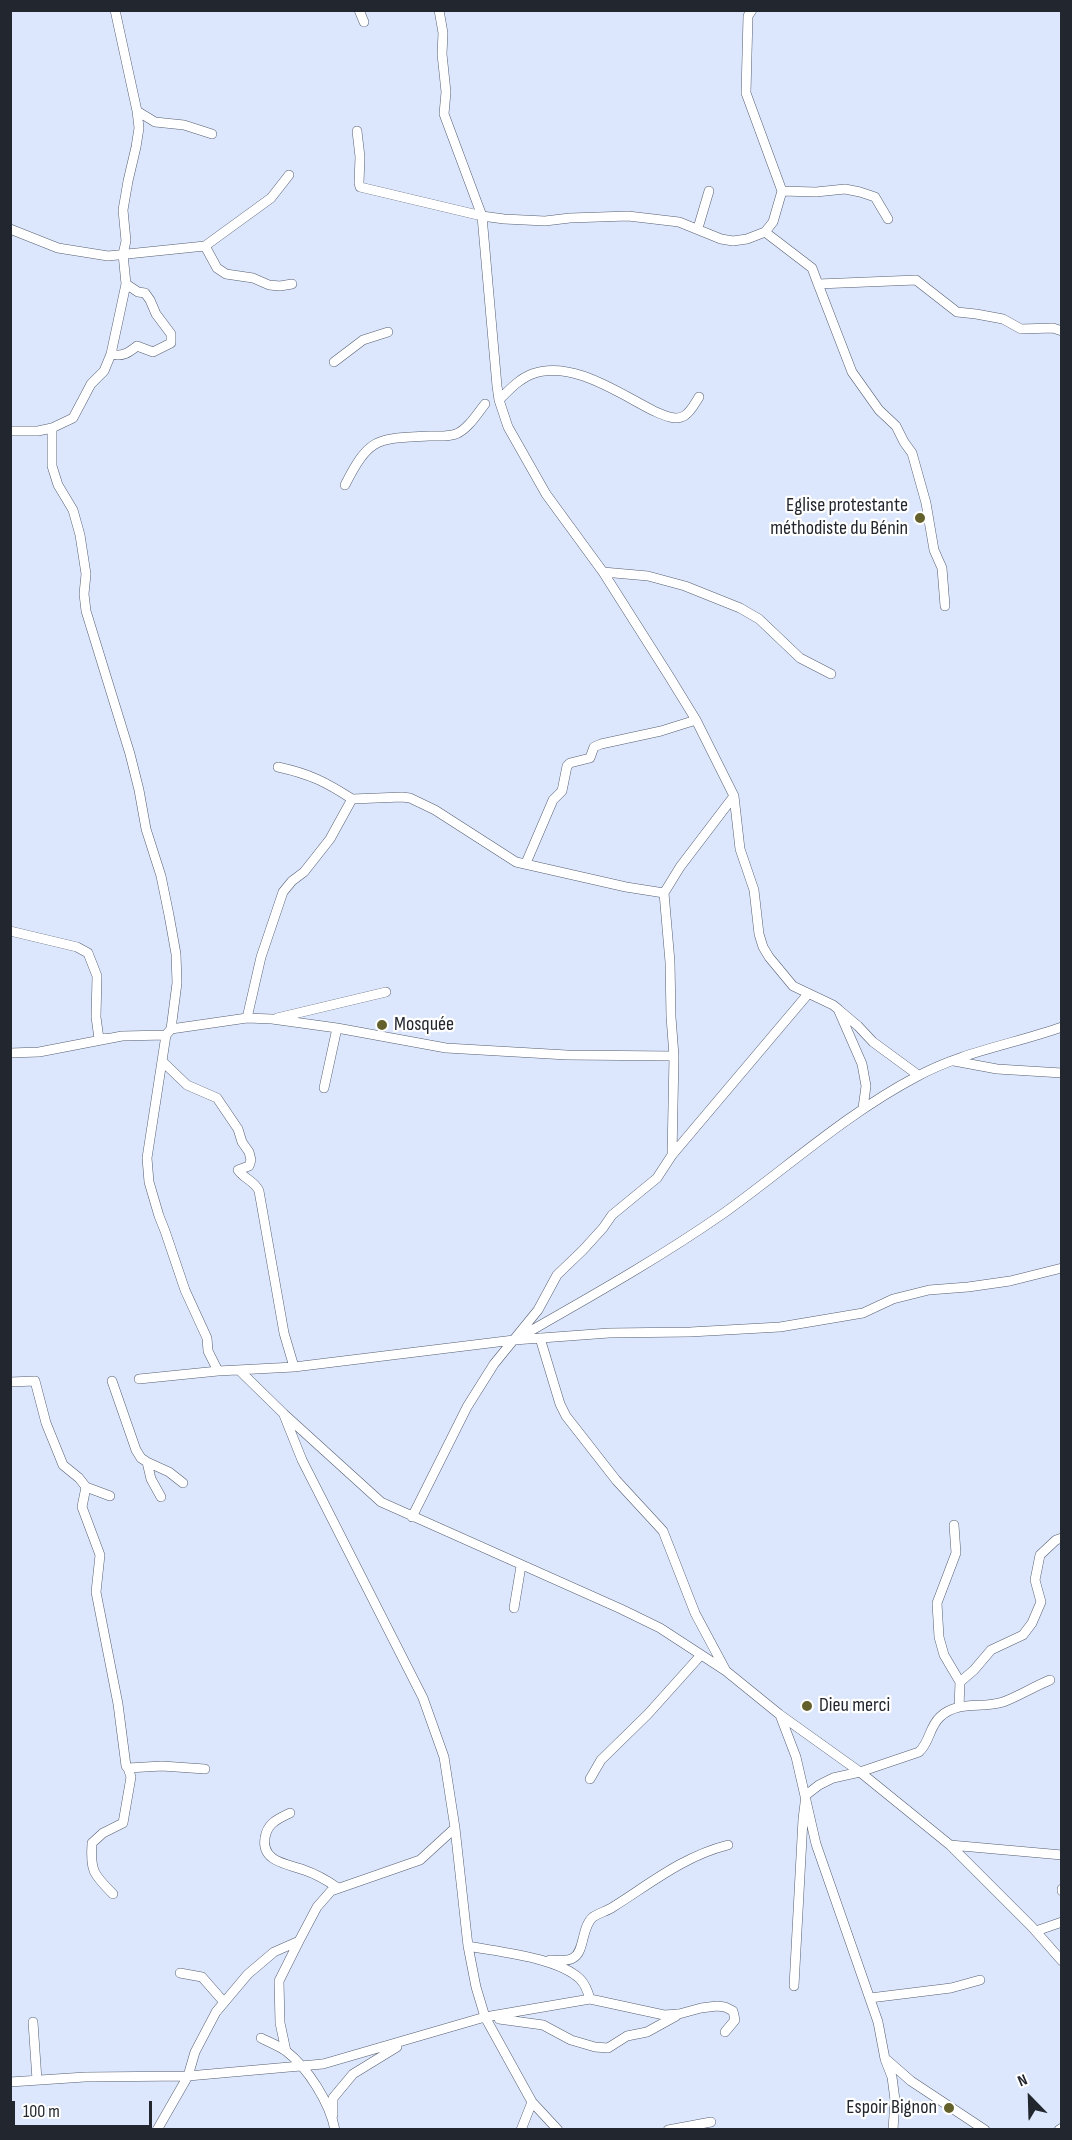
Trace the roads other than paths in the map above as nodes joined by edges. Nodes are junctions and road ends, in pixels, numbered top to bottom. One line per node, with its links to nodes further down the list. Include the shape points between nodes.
1 (115, 10): 6 (street)
2 (359, 10): 5 (street)
3 (440, 10): 12 (street, via 444,114)
4 (752, 10): 10 (street, via 748,16 746,93)
5 (364, 22)
6 (137, 111): 8 (street, via 155,122 184,125); 18 (street, via 139,128 123,210)
7 (357, 131): 12 (street, via 360,187)
8 (212, 134)
9 (289, 175): 17 (street, via 271,198)
10 (782, 190): 13 (street, via 860,192 875,198); 16 (street, via 773,222)
11 (709, 191): 14 (street)
12 (482, 216): 14 (street, via 545,221 628,216); 27 (street)
13 (888, 219)
14 (698, 228): 16 (street, via 733,241)
15 (10, 229): 18 (street, via 58,248 108,256)
16 (765, 232): 21 (street, via 812,268)
17 (205, 246): 18 (street); 20 (street, via 217,268 226,274 269,285)
18 (123, 254): 19 (street)
19 (126, 284): 24 (street); 24 (street, via 145,293 171,334 171,343 153,352 137,346 126,355)
20 (292, 284)
21 (818, 284): 22 (street, via 916,280 957,312 1003,319 1022,329); 33 (street, via 852,372 873,402 897,426 912,453 934,550 942,568)
22 (1062, 331)
23 (388, 332): 25 (street, via 363,340)
24 (111, 354): 29 (street, via 73,418)
25 (334, 362)
26 (699, 398): 27 (street, via 689,412 675,418 572,372 550,370 519,381)
27 (499, 400): 32 (street, via 508,427 546,494)
28 (485, 404): 31 (street, via 456,434 372,444)
29 (52, 428): 30 (street); 49 (street, via 52,466 80,535 86,611 130,754 175,945 177,983)
30 (10, 431)
31 (345, 485)
32 (603, 572): 34 (street, via 648,576 740,608 759,619 800,658); 35 (street)
33 (945, 606)
34 (831, 674)
35 (696, 720): 37 (street); 39 (street, via 601,744 594,747 590,758 570,763 562,791 553,800)
36 (278, 767): 38 (street, via 323,780)
37 (734, 796): 40 (street); 43 (street, via 740,849 754,890 759,934 769,957 793,986)
38 (352, 800): 39 (street, via 410,798 504,856); 45 (street, via 330,839 283,892 261,957)
39 (526, 864): 40 (street)
40 (664, 893): 52 (street)
41 (10, 931): 50 (street, via 88,953 97,976 99,1039)
42 (386, 992): 46 (street)
43 (808, 994): 44 (street); 59 (street)
44 (838, 1010): 56 (street); 58 (street, via 862,1064 866,1086)
45 (248, 1018): 46 (street); 49 (street)
46 (272, 1019): 48 (street)
47 (1062, 1027): 53 (street)
48 (337, 1028): 52 (street, via 446,1048); 57 (street)
49 (168, 1032): 50 (street); 54 (street)
50 (122, 1036): 51 (street, via 39,1052)
51 (10, 1053)
52 (674, 1056): 59 (street)
53 (952, 1061): 55 (street, via 997,1069); 56 (street)
54 (163, 1062): 63 (street, via 187,1085 217,1098 249,1152 249,1166 238,1170 259,1191 284,1333); 65 (street, via 147,1158 150,1189)
55 (1062, 1073)
56 (918, 1076): 58 (street)
57 (324, 1088)
58 (863, 1108): 62 (street, via 723,1213 621,1280)
59 (672, 1155): 62 (street, via 657,1178 612,1215 557,1275 538,1310)
60 (1062, 1268): 61 (street, via 1010,1281 929,1290 892,1299 863,1313 780,1327)
61 (540, 1338): 62 (street); 81 (street, via 566,1416 616,1480 663,1531 695,1613)
62 (514, 1340): 63 (street); 75 (street, via 468,1407)
63 (294, 1367): 64 (street)
64 (239, 1370): 65 (street); 69 (street)
65 (218, 1371): 66 (street)
66 (139, 1379)
67 (112, 1381): 70 (street, via 136,1450)
68 (10, 1382): 72 (street, via 35,1381 61,1461)
69 (284, 1414): 75 (street, via 381,1502); 92 (street, via 302,1460 423,1698 444,1756)
70 (147, 1462): 71 (street); 74 (street)
71 (183, 1483)
72 (86, 1487): 73 (street); 86 (street, via 82,1507 100,1555 96,1592)
73 (110, 1496)
74 (161, 1497)
75 (412, 1517): 78 (street)
76 (954, 1525): 83 (street, via 956,1553 937,1603 939,1637)
77 (1062, 1538): 83 (street, via 1040,1555 1035,1580 1041,1602 1032,1623 1023,1635 991,1650)
78 (521, 1566): 79 (street); 80 (street, via 660,1628)
79 (514, 1608)
80 (701, 1655): 81 (street); 89 (street, via 601,1760)
81 (726, 1671): 85 (street)
82 (1050, 1680): 84 (street, via 1002,1702)
83 (960, 1682): 84 (street)
84 (959, 1707): 88 (street, via 937,1720 926,1746 919,1752)
85 (779, 1714): 88 (street); 90 (street, via 793,1746)
86 (128, 1768): 87 (street); 99 (street, via 132,1777 123,1823 92,1842 90,1863 98,1879)
87 (205, 1769)
88 (860, 1772): 90 (street, via 823,1782); 95 (street)
89 (590, 1779)
90 (806, 1795): 93 (street); 97 (street)
91 (290, 1813): 98 (street, via 271,1823 265,1846 268,1855)
92 (455, 1828): 98 (street, via 420,1860); 103 (street)
93 (816, 1844): 97 (street); 109 (street)
94 (728, 1845): 104 (street, via 684,1861 591,1918 578,1955 572,1959)
95 (950, 1845): 96 (street); 101 (street)
96 (1062, 1855)
97 (800, 1859): 108 (street)
98 (338, 1888): 102 (street, via 317,1907)
99 (113, 1894)
100 (1062, 1922): 101 (street)
101 (1036, 1931): 105 (street)
102 (299, 1941): 111 (street, via 274,1952); 118 (street, via 279,1981 280,2023)
103 (468, 1946): 104 (street); 113 (street)
104 (542, 1961): 110 (street, via 580,1979)
105 (1062, 1961)
106 (180, 1973): 111 (street, via 202,1977)
107 (980, 1980): 109 (street, via 951,1988)
108 (794, 1986)
109 (870, 1998): 119 (street)
110 (590, 1999): 112 (street, via 664,2015); 113 (street)
111 (223, 2001): 121 (street, via 199,2044)
112 (679, 2014): 113 (street, via 608,2048 571,2040 543,2025); 115 (street, via 724,2007 733,2011 735,2020)
113 (485, 2017): 117 (street); 124 (street)
114 (33, 2022): 122 (street)
115 (725, 2032)
116 (261, 2038): 118 (street)
117 (410, 2039): 120 (street); 126 (street, via 353,2074 333,2098)
118 (286, 2051): 120 (street)
119 (885, 2059): 131 (street, via 895,2100); 132 (street)
120 (301, 2067): 121 (street); 126 (street, via 321,2093)
121 (188, 2076): 122 (street); 127 (street)
122 (37, 2080): 123 (street)
123 (10, 2082)
124 (532, 2102): 128 (street); 129 (street)
125 (711, 2122): 130 (street)
126 (334, 2125)
127 (157, 2130)
128 (522, 2130)
129 (558, 2130)
130 (668, 2130)
131 (893, 2130)
132 (985, 2130)

